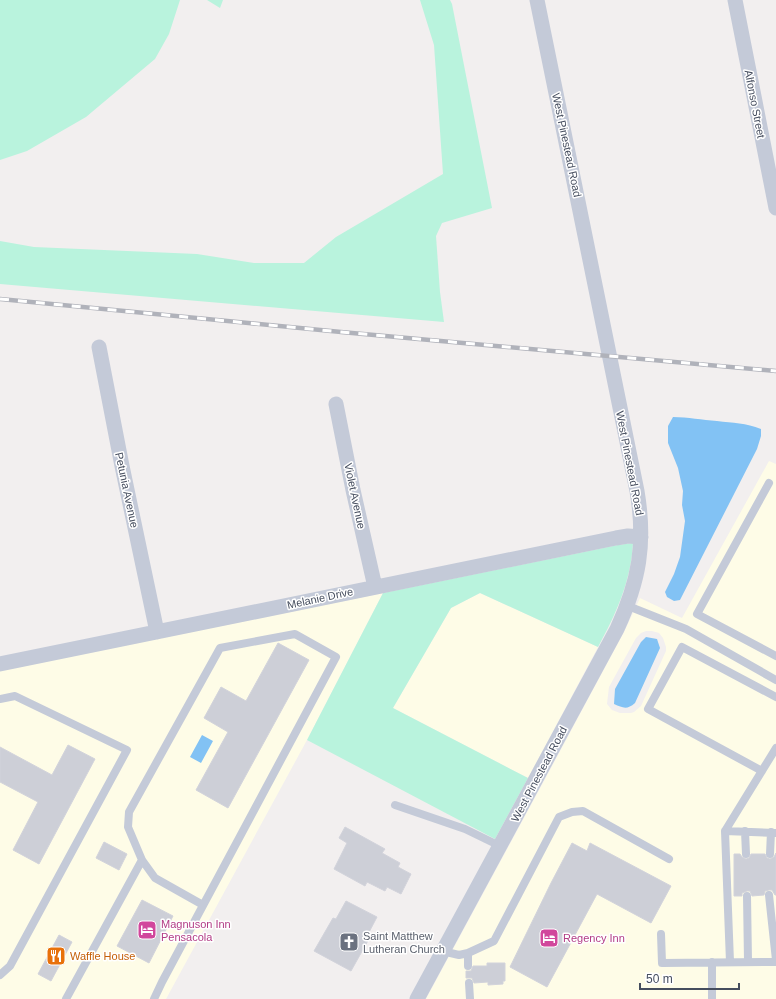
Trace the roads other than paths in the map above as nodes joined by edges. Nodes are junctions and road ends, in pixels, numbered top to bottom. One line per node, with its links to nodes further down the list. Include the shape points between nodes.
1 (537, 0): 7 (street, West Pinestead Road, via 638,491)
2 (735, 0): 3 (street, Alfonso Street)
3 (776, 208)
4 (99, 347): 10 (street, Petunia Avenue)
5 (336, 404): 8 (street, Violet Avenue)
6 (769, 483): 11 (lane, via 697,614)
7 (641, 536): 8 (street, Melanie Drive, via 616,538); 9 (street, West Pinestead Road, via 637,574)
8 (375, 587): 10 (street, Melanie Drive)
9 (628, 606): 13 (lane, via 686,629); 22 (street, West Pinestead Road)
10 (157, 632): 12 (street, Melanie Drive)
11 (776, 656)
12 (0, 664)
13 (776, 680)
14 (776, 697): 17 (lane, via 682,647 648,709)
15 (0, 699): 38 (lane, via 15,696 127,750 10,966)
16 (776, 748): 17 (lane)
17 (762, 771): 19 (lane)
18 (395, 805): 22 (lane, via 465,829)
19 (725, 831): 20 (lane); 36 (lane)
20 (746, 831): 21 (lane); 23 (lane)
21 (773, 833): 24 (lane)
22 (500, 846): 31 (street, West Pinestead Road)
23 (746, 854)
24 (770, 854)
25 (669, 858): 32 (lane, via 583,811 559,817 494,941)
26 (142, 860): 29 (lane, via 155,878); 29 (lane, via 128,827 129,812 220,648 295,634 336,657); 40 (lane)
27 (769, 895): 34 (lane)
28 (747, 896): 33 (lane)
29 (203, 905): 41 (lane)
30 (661, 934): 35 (lane, via 662,963)
31 (442, 951): 32 (lane, via 459,955); 42 (street, West Pinestead Road)
32 (468, 953): 37 (lane)
33 (748, 961): 34 (lane); 36 (lane)
34 (776, 961)
35 (712, 962): 36 (lane); 44 (lane)
36 (730, 962)
37 (468, 966)
38 (0, 975)
39 (469, 983): 43 (lane)
40 (66, 999)
41 (154, 999)
42 (417, 999)
43 (470, 999)
44 (712, 999)

